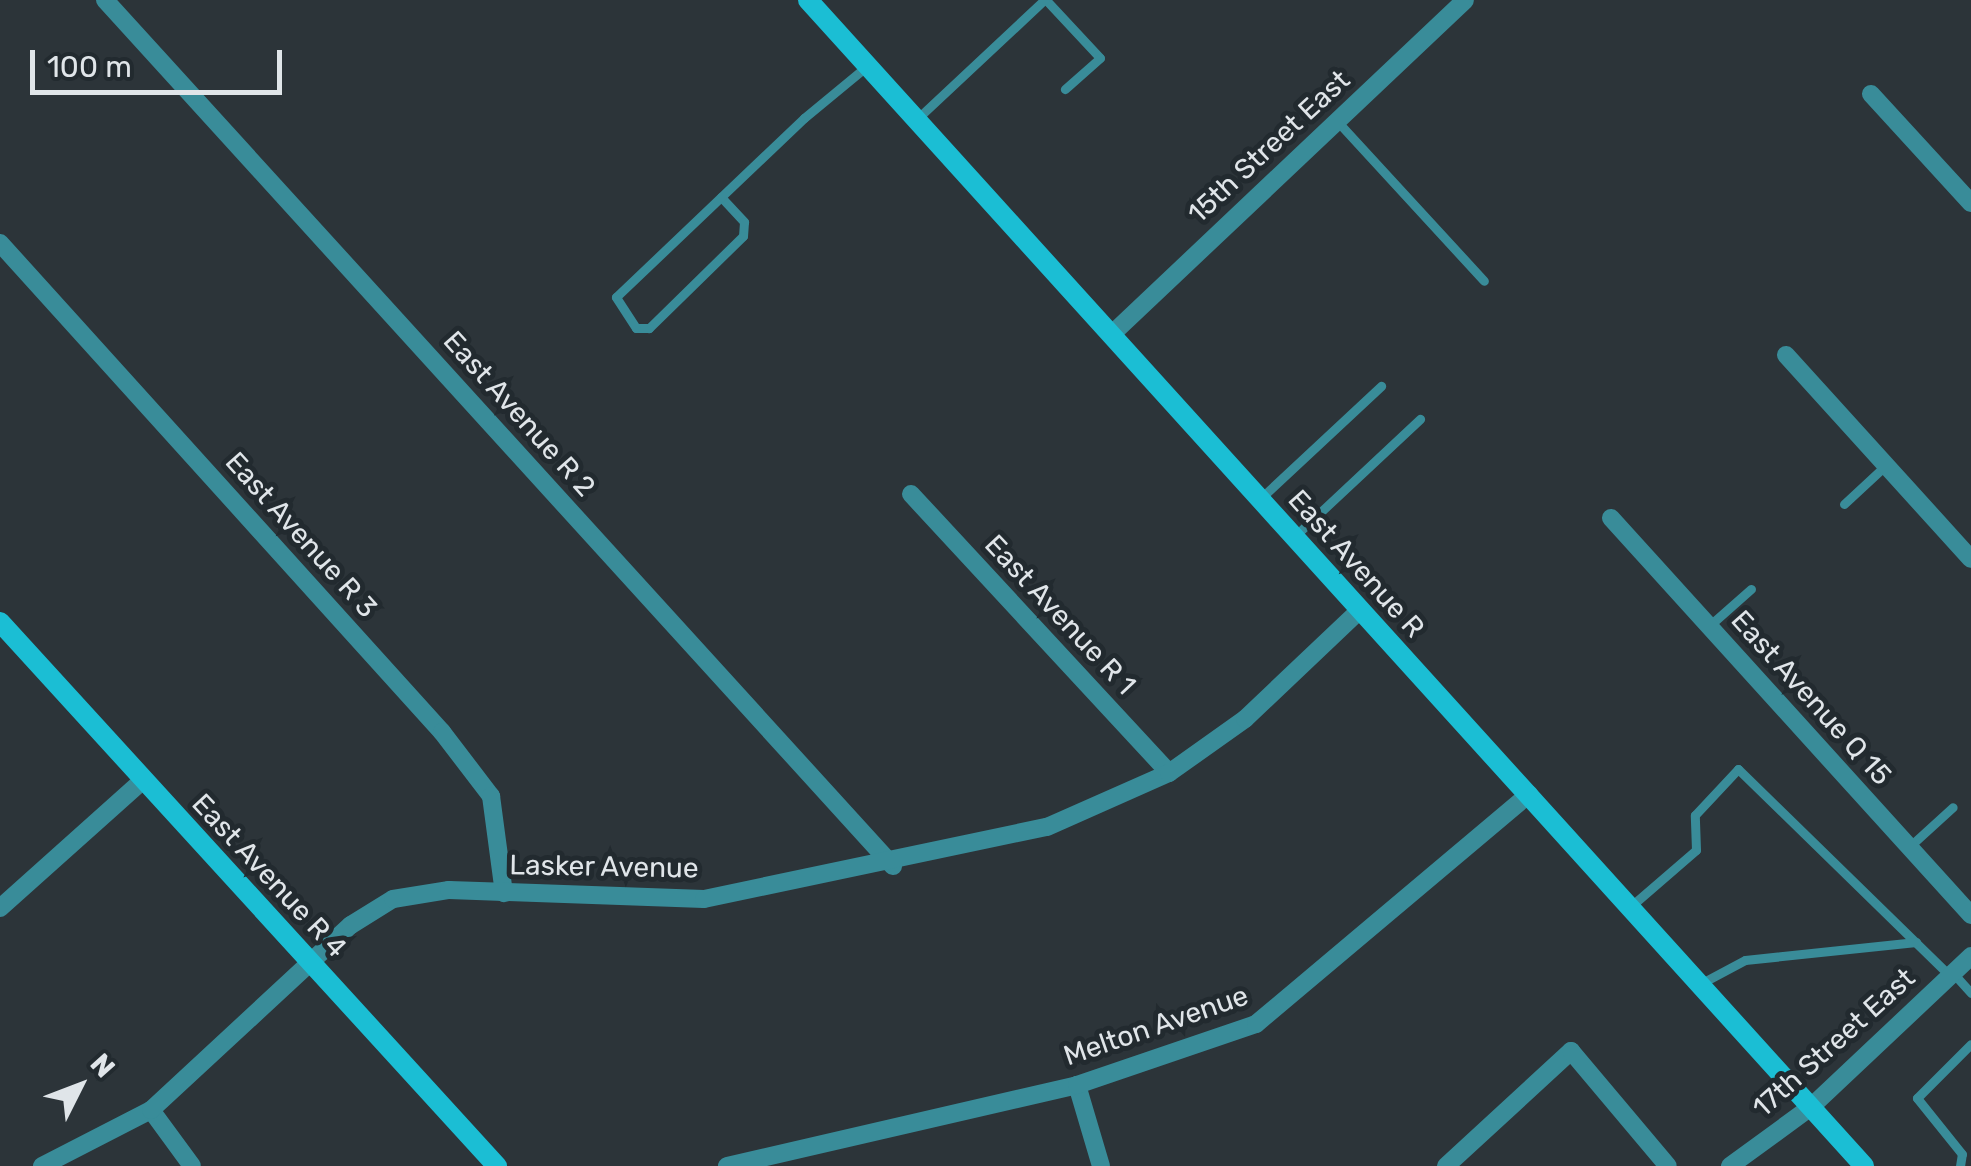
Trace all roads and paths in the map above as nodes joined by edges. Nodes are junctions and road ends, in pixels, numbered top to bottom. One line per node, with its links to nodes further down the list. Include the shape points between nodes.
1 (104, 0): 34 (street, East Avenue R 2)
2 (808, 0): 5 (main road, East Avenue R)
3 (1045, 0): 6 (lane, via 1100,58); 8 (lane)
4 (1466, 0): 9 (street, 15th Street East)
5 (867, 66): 8 (main road, East Avenue R); 10 (lane)
6 (1066, 90)
7 (1871, 94): 11 (street)
8 (916, 120): 14 (main road, East Avenue R)
9 (1337, 121): 13 (lane); 14 (street, 15th Street East)
10 (721, 197): 10 (lane, via 616,296 636,328 648,328 744,236 744,222)
11 (1971, 203)
12 (0, 243): 35 (street, East Avenue R 3, via 452,745 491,796)
13 (1484, 281)
14 (1111, 335): 20 (main road, East Avenue R)
15 (1786, 355): 18 (street)
16 (1381, 386): 20 (lane)
17 (1420, 419): 23 (lane)
18 (1886, 465): 21 (lane); 24 (street)
19 (911, 494): 29 (street, East Avenue R 1)
20 (1260, 499): 23 (main road, East Avenue R)
21 (1844, 504)
22 (1611, 518): 28 (street, East Avenue Q 15)
23 (1294, 537): 26 (main road, East Avenue R)
24 (1971, 559)
25 (1751, 590): 28 (lane)
26 (1360, 610): 29 (street, Lasker Avenue, via 1245,720); 31 (main road, East Avenue R)
27 (0, 622): 30 (main road, East Avenue R 4)
28 (1709, 626): 33 (street, East Avenue Q 15)
29 (1169, 773): 34 (street, Lasker Avenue, via 1047,827)
30 (144, 780): 37 (street); 41 (main road, East Avenue R 4)
31 (1529, 794): 36 (main road, East Avenue R); 46 (street, Melton Avenue, via 1291,1002 1256,1024)
32 (1954, 807): 33 (lane)
33 (1909, 847): 38 (street, East Avenue Q 15)
34 (894, 866): 35 (street, Lasker Avenue, via 704,899)
35 (504, 893): 41 (street, Lasker Avenue, via 393,899)
36 (1630, 906): 39 (lane, via 1696,850 1696,815 1738,770); 43 (main road, East Avenue R)
37 (0, 908)
38 (1971, 915)
39 (1916, 942): 42 (lane); 43 (lane, via 1745,960)
40 (1971, 956): 42 (street, 17th Street East)
41 (314, 965): 48 (street, Lasker Avenue); 51 (main road, East Avenue R 4)
42 (1952, 974): 44 (lane); 47 (street, 17th Street East)
43 (1700, 984): 47 (main road, East Avenue R)
44 (1971, 992)
45 (1971, 1044): 58 (lane, via 1917,1098 1962,1154)
46 (1077, 1085): 52 (street, Melton Avenue); 53 (street)
47 (1811, 1107): 56 (street, 17th Street East); 57 (main road, East Avenue R)
48 (151, 1110): 49 (street, Lasker Avenue); 50 (street)
49 (42, 1166)
50 (192, 1166)
51 (497, 1166)
52 (727, 1166)
53 (1101, 1166)
54 (1446, 1166): 55 (street, via 1571,1051)
55 (1668, 1166)
56 (1730, 1166)
57 (1864, 1166)
58 (1960, 1166)

